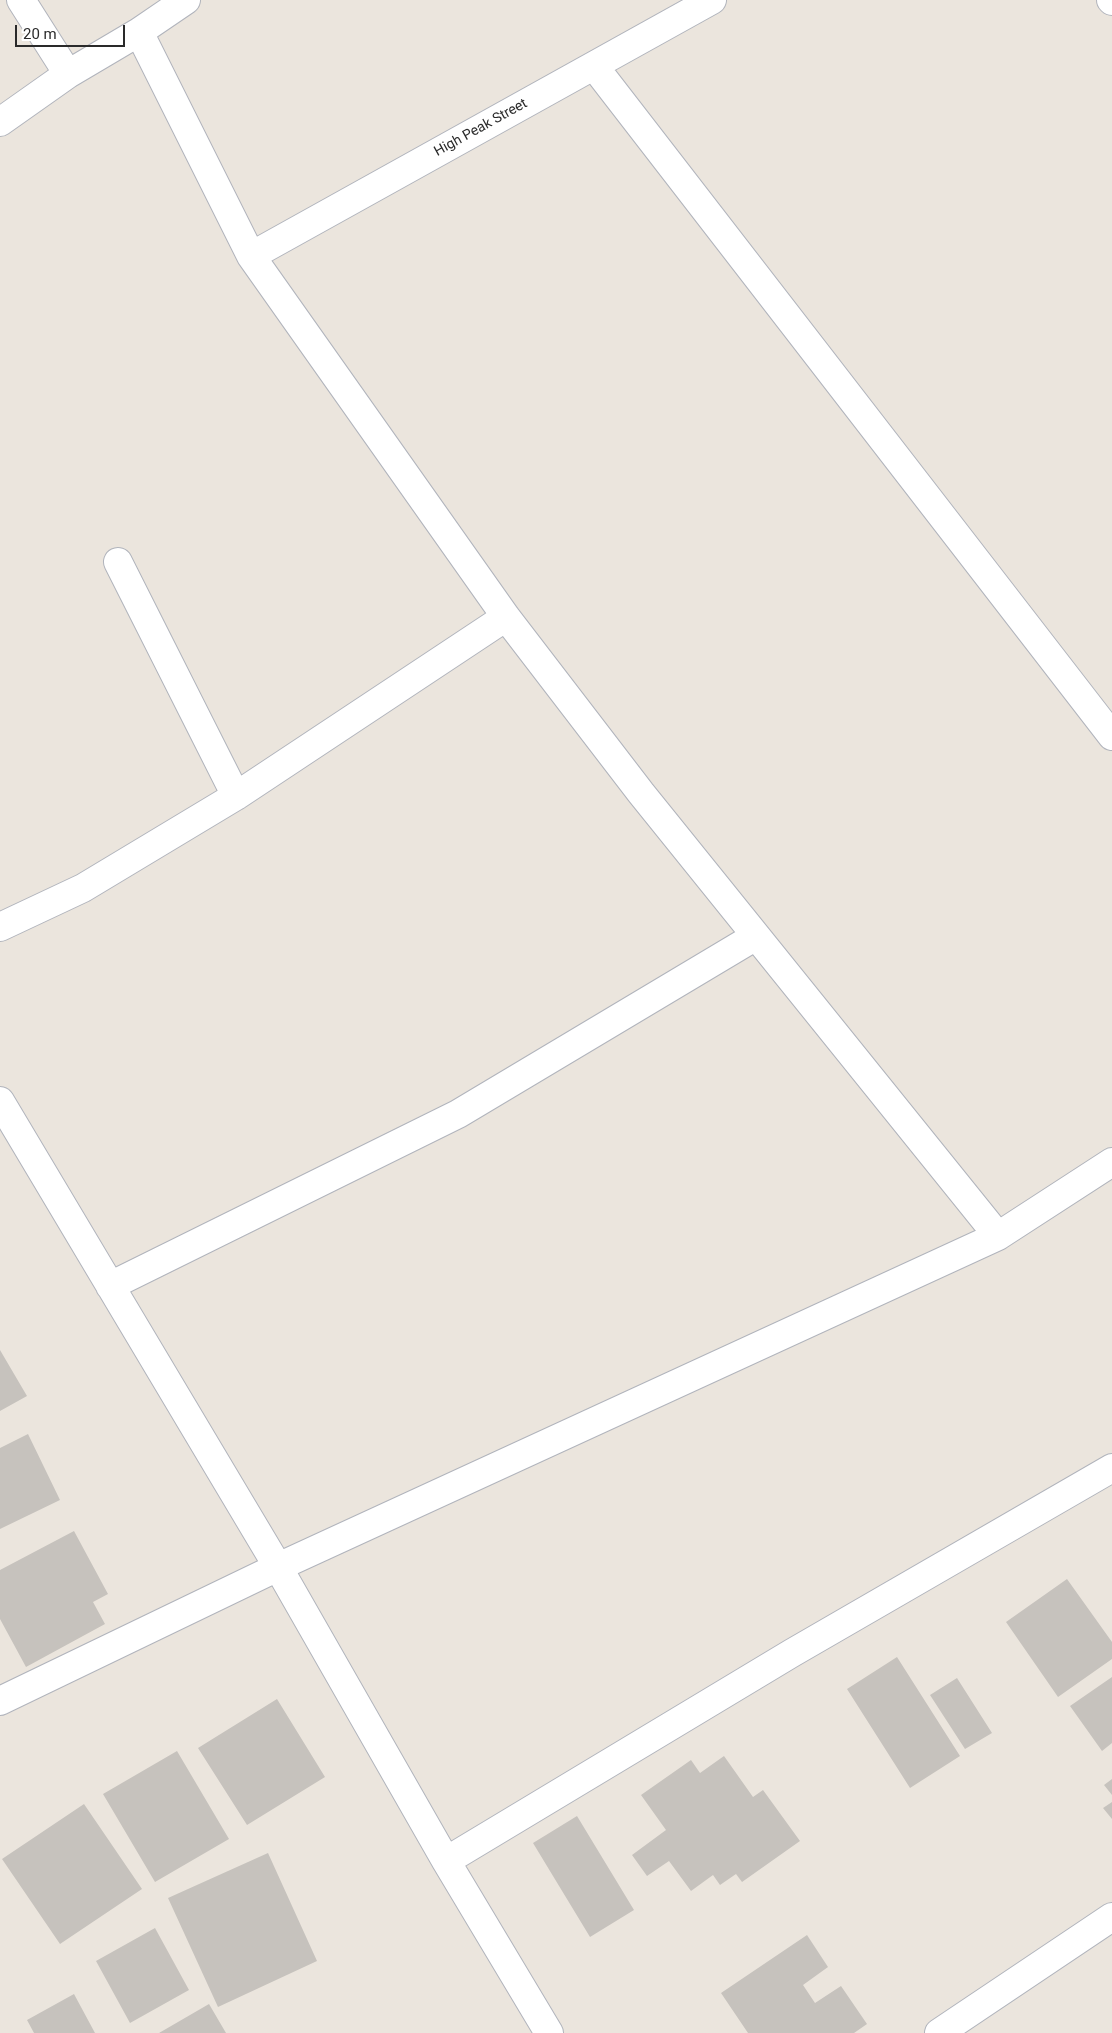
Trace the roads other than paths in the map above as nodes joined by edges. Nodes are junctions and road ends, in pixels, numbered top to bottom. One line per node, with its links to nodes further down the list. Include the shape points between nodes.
1 (21, 0): 6 (street)
2 (186, 0): 4 (street)
3 (712, 0): 5 (street, High Peak Street)
4 (139, 32): 6 (street); 8 (street)
5 (594, 66): 8 (street, High Peak Street); 11 (street)
6 (68, 74): 7 (street)
7 (0, 122)
8 (251, 256): 10 (street)
9 (118, 562): 12 (street)
10 (506, 617): 12 (street); 14 (street)
11 (1112, 736)
12 (236, 796): 13 (street, via 83,888)
13 (0, 927)
14 (756, 936): 17 (street); 18 (street, via 458,1114)
15 (0, 1101): 18 (street)
16 (1112, 1162): 17 (street)
17 (998, 1236): 20 (street)
18 (110, 1286): 20 (street)
19 (1112, 1468): 22 (street, via 792,1653)
20 (278, 1567): 21 (street); 22 (street)
21 (0, 1701)
22 (446, 1861): 24 (street)
23 (1112, 1917): 25 (street)
24 (549, 2033)
25 (939, 2033)

